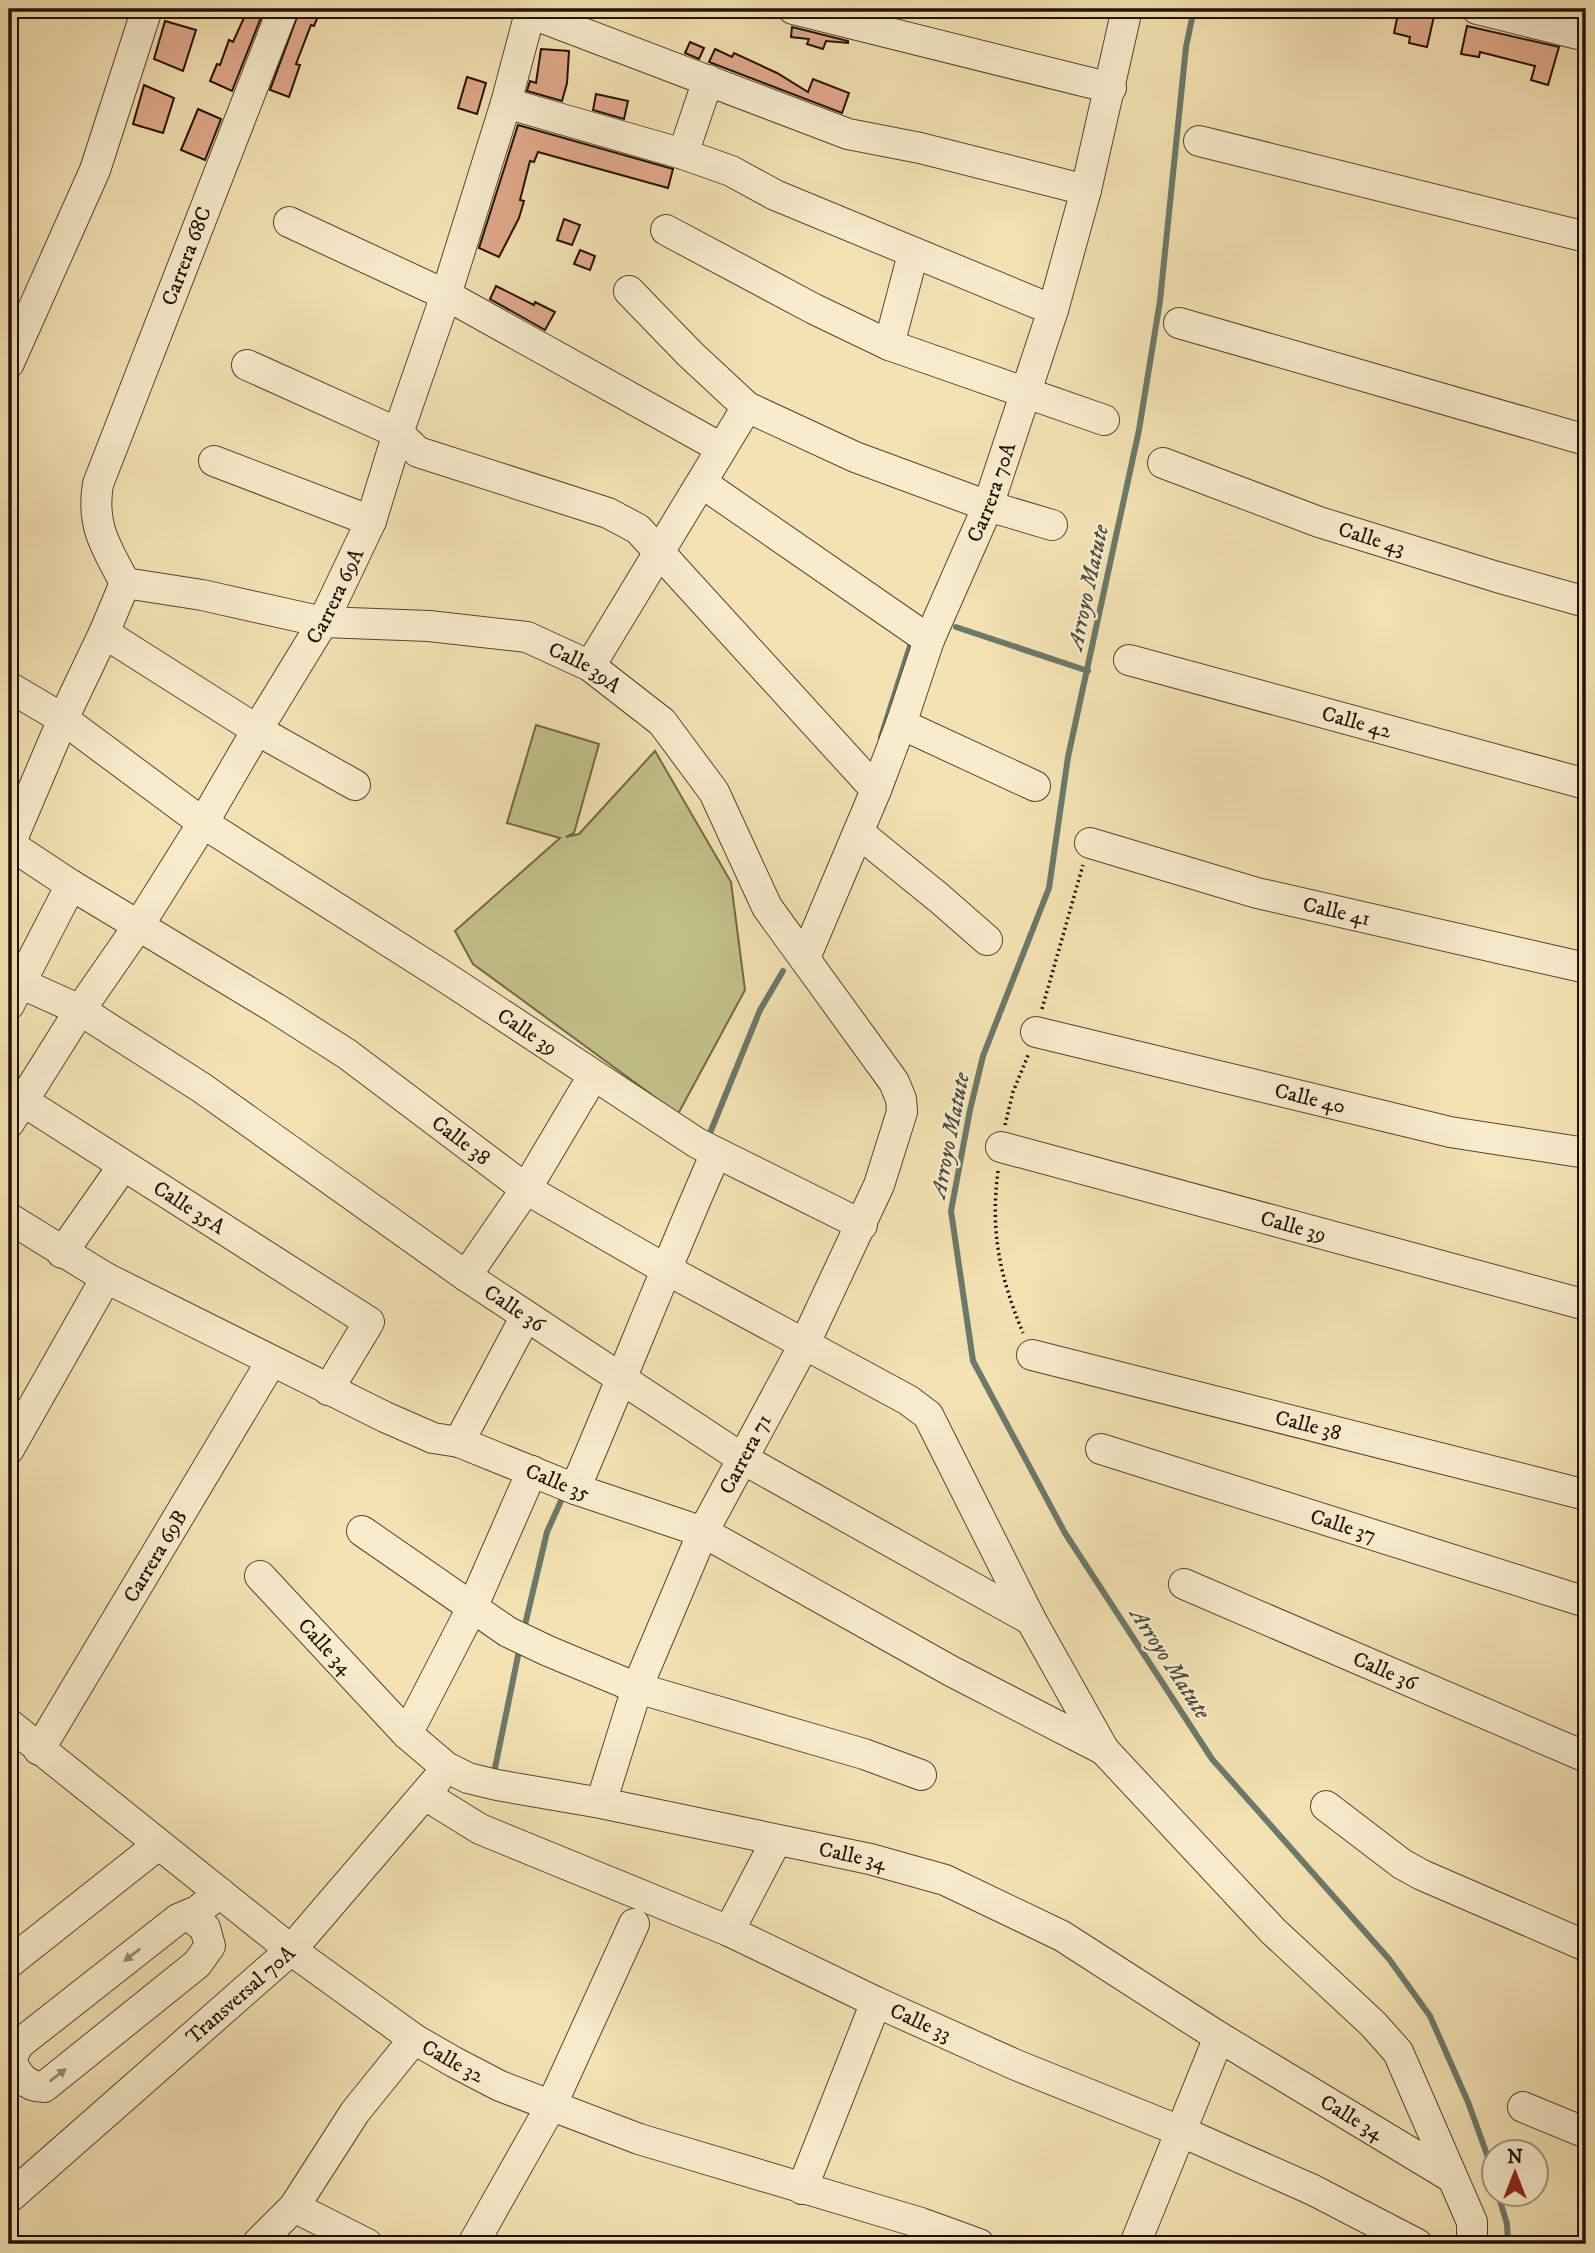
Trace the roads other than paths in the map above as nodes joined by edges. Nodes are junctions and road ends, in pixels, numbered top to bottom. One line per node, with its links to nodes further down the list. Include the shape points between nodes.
1 (148, 9): 23 (street, via 95,170)
2 (284, 9): 38 (street, Carrera 68C, via 98,484 97,522)
3 (793, 9): 9 (street)
4 (1127, 9): 9 (street, Carrera 70A)
5 (1477, 9): 7 (street)
6 (531, 11): 8 (street); 10 (street, Carrera 69A)
7 (1586, 36)
8 (708, 80): 12 (street); 13 (street, via 848,134)
9 (1111, 88): 13 (street, Carrera 70A)
10 (506, 103): 12 (street); 19 (street, Carrera 69A)
11 (1199, 141): 16 (street)
12 (682, 154): 17 (street, via 731,171 775,195)
13 (1086, 190): 20 (street, Carrera 70A)
14 (289, 222): 19 (street)
15 (666, 230): 22 (street)
16 (1586, 237)
17 (913, 254): 20 (street); 22 (street)
18 (629, 291): 26 (street)
19 (446, 295): 28 (street, Carrera 69A); 30 (street)
20 (1053, 310): 25 (street, Carrera 70A)
21 (1179, 323): 29 (street)
22 (889, 345): 25 (street)
23 (9, 363)
24 (247, 365): 28 (street)
25 (1025, 394): 27 (street); 34 (street, Carrera 70A)
26 (747, 407): 30 (street); 34 (street, via 855,457)
27 (1104, 420)
28 (398, 433): 35 (street, Carrera 69A); 37 (street, via 418,452 608,513 638,528)
29 (1586, 440)
30 (721, 449): 33 (street)
31 (214, 461): 35 (street)
32 (1163, 463): 39 (street, Calle 43, via 1319,522)
33 (702, 483): 37 (street); 42 (street)
34 (988, 506): 36 (street); 42 (street, Carrera 70A)
35 (371, 521): 40 (street, Carrera 69A)
36 (1052, 525)
37 (659, 554): 44 (street); 52 (street)
38 (125, 583): 40 (street, Calle 39A); 41 (street)
39 (1586, 602)
40 (323, 622): 44 (street, Calle 39A, via 429,625 527,637); 48 (street, Carrera 69A)
41 (104, 633): 46 (street); 48 (street)
42 (929, 640): 47 (street, Carrera 70A)
43 (1129, 660): 50 (street, Calle 42)
44 (590, 666): 60 (street, Calle 39A, via 662,722 714,792 767,907)
45 (9, 687): 46 (street, Calle 39)
46 (63, 719): 53 (street, Calle 39); 56 (street)
47 (901, 724): 51 (street); 52 (street, Carrera 70A)
48 (257, 730): 49 (street); 53 (street, Carrera 69A)
49 (355, 785)
50 (1586, 785)
51 (1035, 786)
52 (876, 790): 54 (street, Carrera 70A)
53 (203, 823): 58 (street, Carrera 69A); 65 (street, Calle 39)
54 (859, 833): 59 (street); 60 (street, Carrera 70A)
55 (1090, 843): 61 (street, Calle 41, via 1257,893)
56 (9, 844): 57 (street, Calle 38)
57 (71, 885): 58 (street, Calle 38); 62 (street)
58 (139, 925): 63 (street, Carrera 69A); 72 (street, Calle 38, via 347,1054)
59 (987, 940)
60 (805, 958): 67 (street, Calle 39A, via 894,1082)
61 (1586, 968)
62 (12, 988): 63 (street, Calle 36)
63 (80, 1010): 66 (street, Carrera 69A); 77 (street, Calle 36, via 202,1087)
64 (1036, 1032): 70 (street, Calle 40, via 1450,1132)
65 (593, 1076): 69 (street, Calle 39); 72 (street)
66 (13, 1105): 71 (street, Calle 35A)
67 (902, 1112): 74 (street, Carrera 71)
68 (1001, 1147): 79 (street, Calle 39)
69 (708, 1149): 74 (street, Calle 39); 76 (street)
70 (1586, 1153)
71 (123, 1166): 75 (street); 85 (street, Calle 35A, via 369,1322)
72 (526, 1189): 76 (street, Calle 38); 77 (street)
73 (9, 1218): 75 (street, Calle 35)
74 (862, 1225): 81 (street, Carrera 71)
75 (62, 1253): 78 (street, Calle 35)
76 (659, 1264): 81 (street, Calle 38); 84 (street)
77 (466, 1276): 80 (street, Calle 36)
78 (106, 1278): 83 (street, Calle 35); 87 (street)
79 (1586, 1305)
80 (526, 1316): 84 (street, Calle 36); 86 (street)
81 (805, 1343): 89 (street, Carrera 71); 99 (street, Calle 38, via 928,1415)
82 (1032, 1355): 92 (street, Calle 38)
83 (271, 1362): 85 (street, Calle 35); 103 (street, Carrera 69B)
84 (616, 1376): 89 (street, Calle 36); 91 (street)
85 (328, 1390): 86 (street, Calle 35, via 433,1438)
86 (459, 1442): 90 (street, Calle 35)
87 (9, 1449)
88 (1101, 1449): 97 (street, Calle 37)
89 (743, 1459): 94 (street, Carrera 71); 99 (street, Calle 36)
90 (532, 1471): 91 (street, Calle 35); 98 (street)
91 (569, 1486): 94 (street, Calle 35)
92 (1586, 1495)
93 (362, 1531): 98 (street)
94 (703, 1532): 100 (street, Carrera 71); 104 (street, Calle 35, via 951,1671)
95 (260, 1576): 102 (street, Calle 34)
96 (1184, 1584): 105 (street, Calle 36)
97 (1586, 1602)
98 (472, 1608): 100 (street, via 517,1637); 102 (street)
99 (1031, 1620): 104 (street)
100 (637, 1688): 107 (street); 109 (street, Carrera 71)
101 (9, 1725): 103 (street, Calle 32)
102 (407, 1734): 106 (street, Calle 34)
103 (40, 1750): 112 (street, Calle 32)
104 (1104, 1750): 127 (street, via 1273,1931 1398,2052)
105 (1586, 1757)
106 (446, 1767): 108 (street, Transversal 70A); 109 (street, Calle 34, via 497,1785)
107 (921, 1775)
108 (425, 1795): 116 (street, Calle 33, via 480,1829); 118 (street, Transversal 70A)
109 (601, 1803): 111 (street, Calle 34)
110 (1326, 1806): 117 (street, via 1422,1875)
111 (776, 1841): 116 (street); 121 (street, Calle 34, via 870,1859 945,1880 1062,1936)
112 (158, 1845): 113 (street, Calle 32); 119 (street)
113 (228, 1899): 114 (street); 118 (street, Calle 32)
114 (196, 1921): 114 (street, one-way to 114, via 178,1919 19,2044 11,2058 26,2084 44,2087 197,1964 209,1945)
115 (634, 1924): 123 (street)
116 (729, 1931): 120 (street, Calle 33)
117 (1586, 1947)
118 (291, 1951): 122 (street, Calle 32); 129 (street, Transversal 70A)
119 (9, 1963)
120 (876, 2002): 125 (street, Calle 33); 128 (street)
121 (1219, 2037): 125 (street); 127 (street, Calle 34)
122 (414, 2039): 123 (street, Calle 32, via 500,2086); 130 (street, via 355,2112)
123 (551, 2106): 128 (street, Calle 32, via 639,2139); 134 (street)
124 (1523, 2107): 126 (street)
125 (1180, 2132): 136 (street); 137 (street, Calle 33, via 1313,2190)
126 (1586, 2133)
127 (1451, 2177): 138 (street, via 1472,2222)
128 (802, 2189): 131 (street, Calle 32)
129 (9, 2197)
130 (294, 2207): 132 (street); 133 (street)
131 (916, 2234): 135 (street, Calle 32)
132 (257, 2244)
133 (367, 2244)
134 (473, 2244)
135 (979, 2244)
136 (1135, 2244)
137 (1418, 2244)
138 (1472, 2244)

